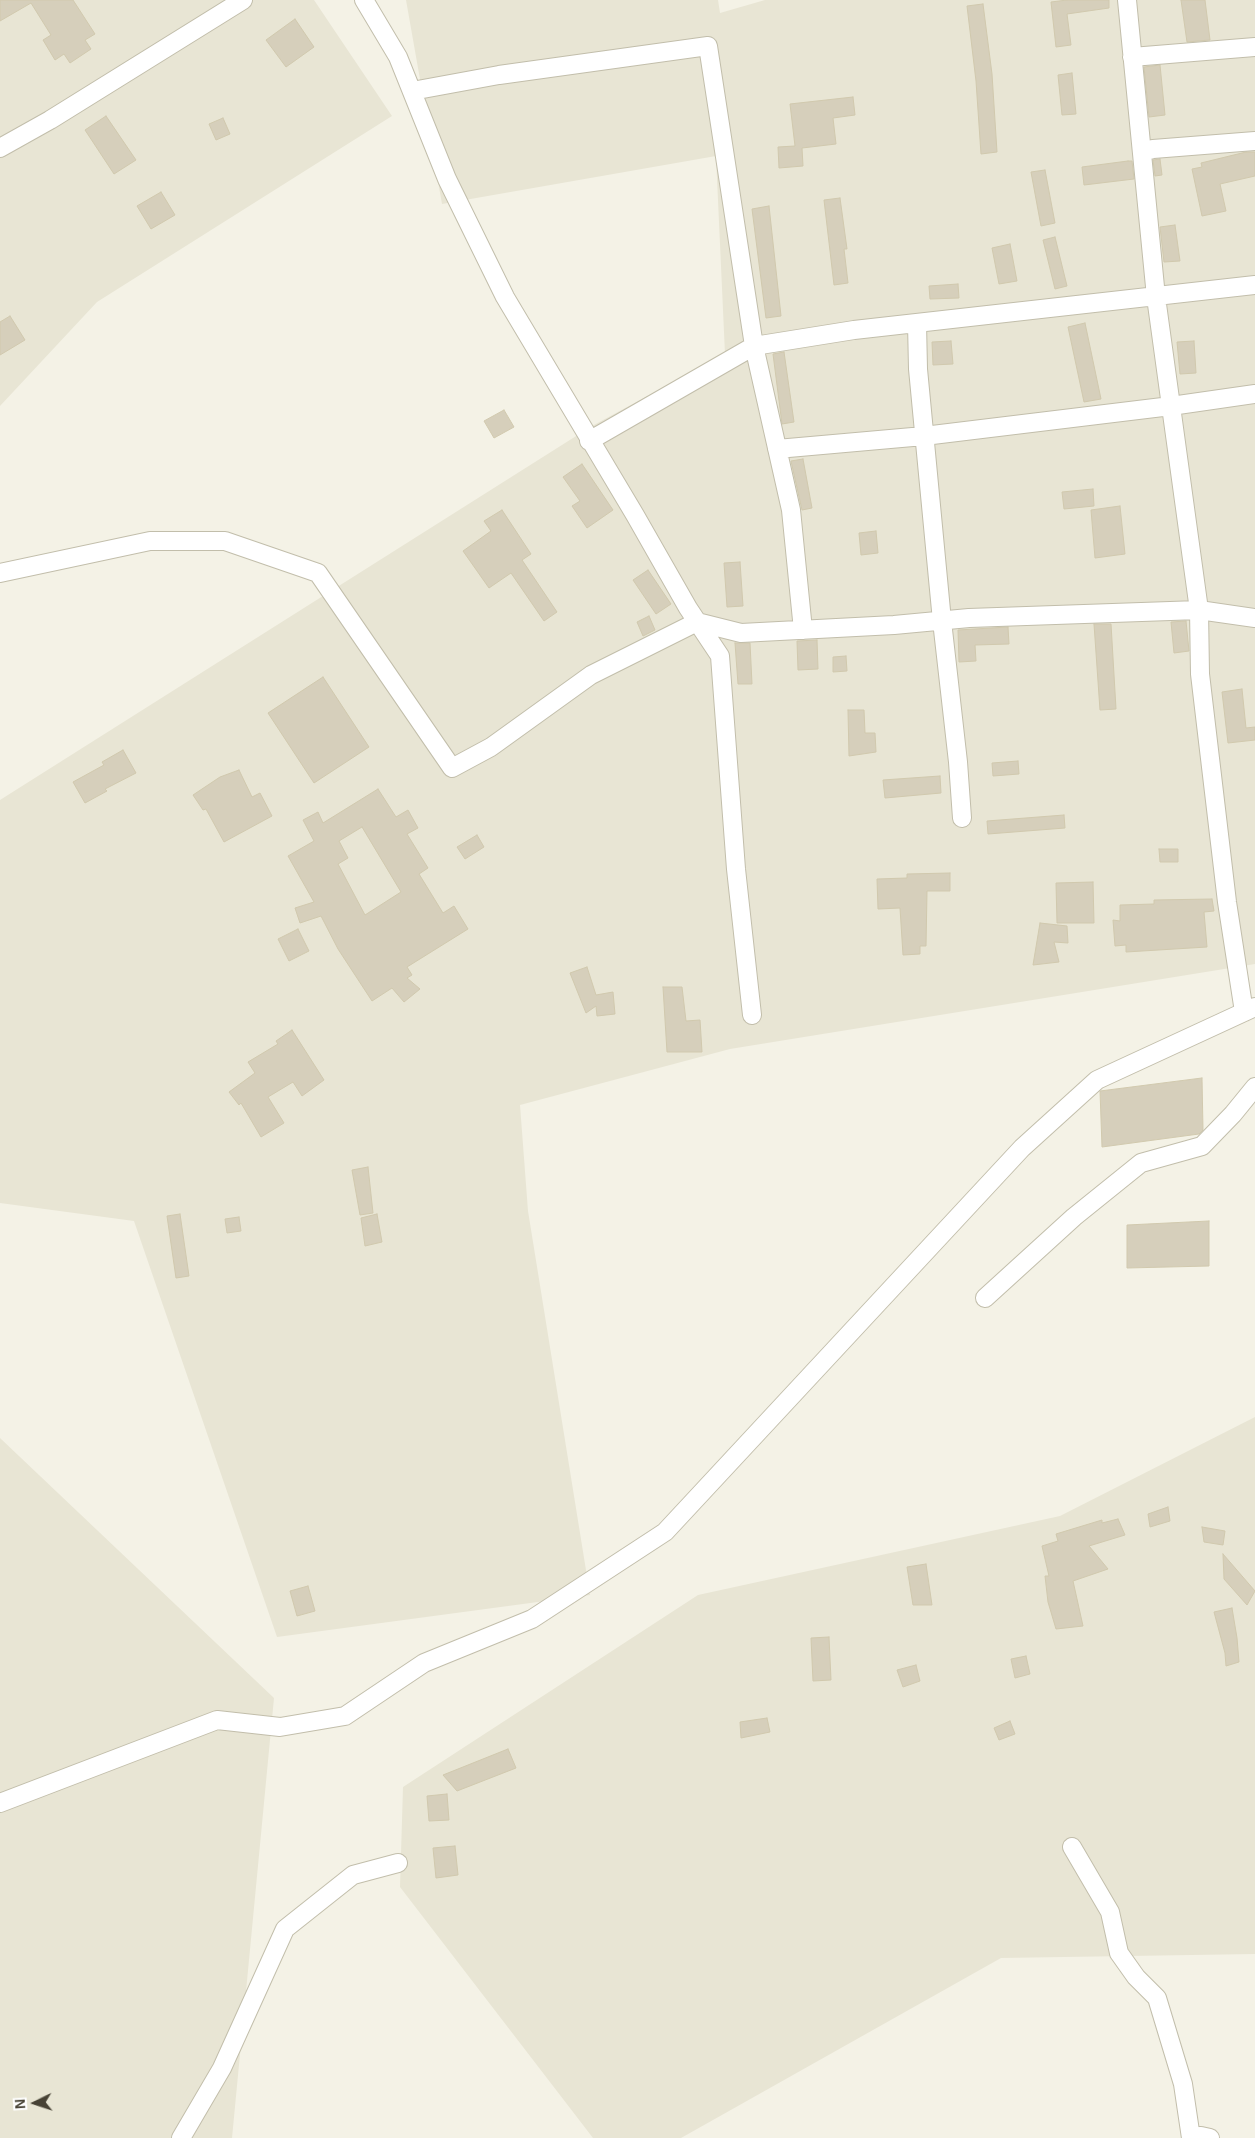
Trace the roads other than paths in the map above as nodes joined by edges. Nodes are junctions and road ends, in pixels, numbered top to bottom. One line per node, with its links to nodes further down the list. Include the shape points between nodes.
1 (243, 0): 8 (street)
2 (364, 0): 6 (street, via 398,57)
3 (1127, 0): 5 (street)
4 (1255, 47): 5 (street)
5 (1132, 57): 9 (street)
6 (412, 91): 13 (street, via 499,75 708,46); 17 (street, via 447,179 505,297)
7 (1255, 142): 9 (street)
8 (0, 148)
9 (1142, 152): 11 (street)
10 (1255, 286): 11 (street)
11 (1156, 297): 12 (street); 15 (street)
12 (917, 323): 13 (street); 16 (street)
13 (754, 346): 17 (street); 18 (street)
14 (1255, 394): 15 (street)
15 (1171, 406): 16 (street); 20 (street)
16 (924, 436): 18 (street); 22 (street)
17 (590, 441): 23 (street)
18 (777, 449): 24 (street, via 791,510)
19 (0, 573): 23 (street, via 150,541 225,541 318,573 452,768 491,747 591,675)
20 (1199, 610): 21 (street); 22 (street); 26 (street, via 1200,674 1227,902)
21 (1255, 618)
22 (942, 621): 24 (street); 25 (street)
23 (697, 622): 24 (street, via 741,633); 27 (street, via 720,656 736,869)
24 (803, 630)
25 (962, 818)
26 (1249, 1010): 30 (street, via 1097,1080 1022,1148 666,1532 532,1620 424,1663 345,1716 280,1727 217,1720)
27 (752, 1015)
28 (1255, 1087): 29 (street, via 1202,1146 1141,1163 1074,1217)
29 (985, 1298)
30 (0, 1803)
31 (1072, 1847): 34 (street, via 1110,1912 1119,1953 1157,1998 1183,2084)
32 (398, 1863): 33 (street, via 353,1875 285,1929 222,2068)
33 (181, 2138)
34 (1191, 2138): 35 (street)
35 (1210, 2138)

